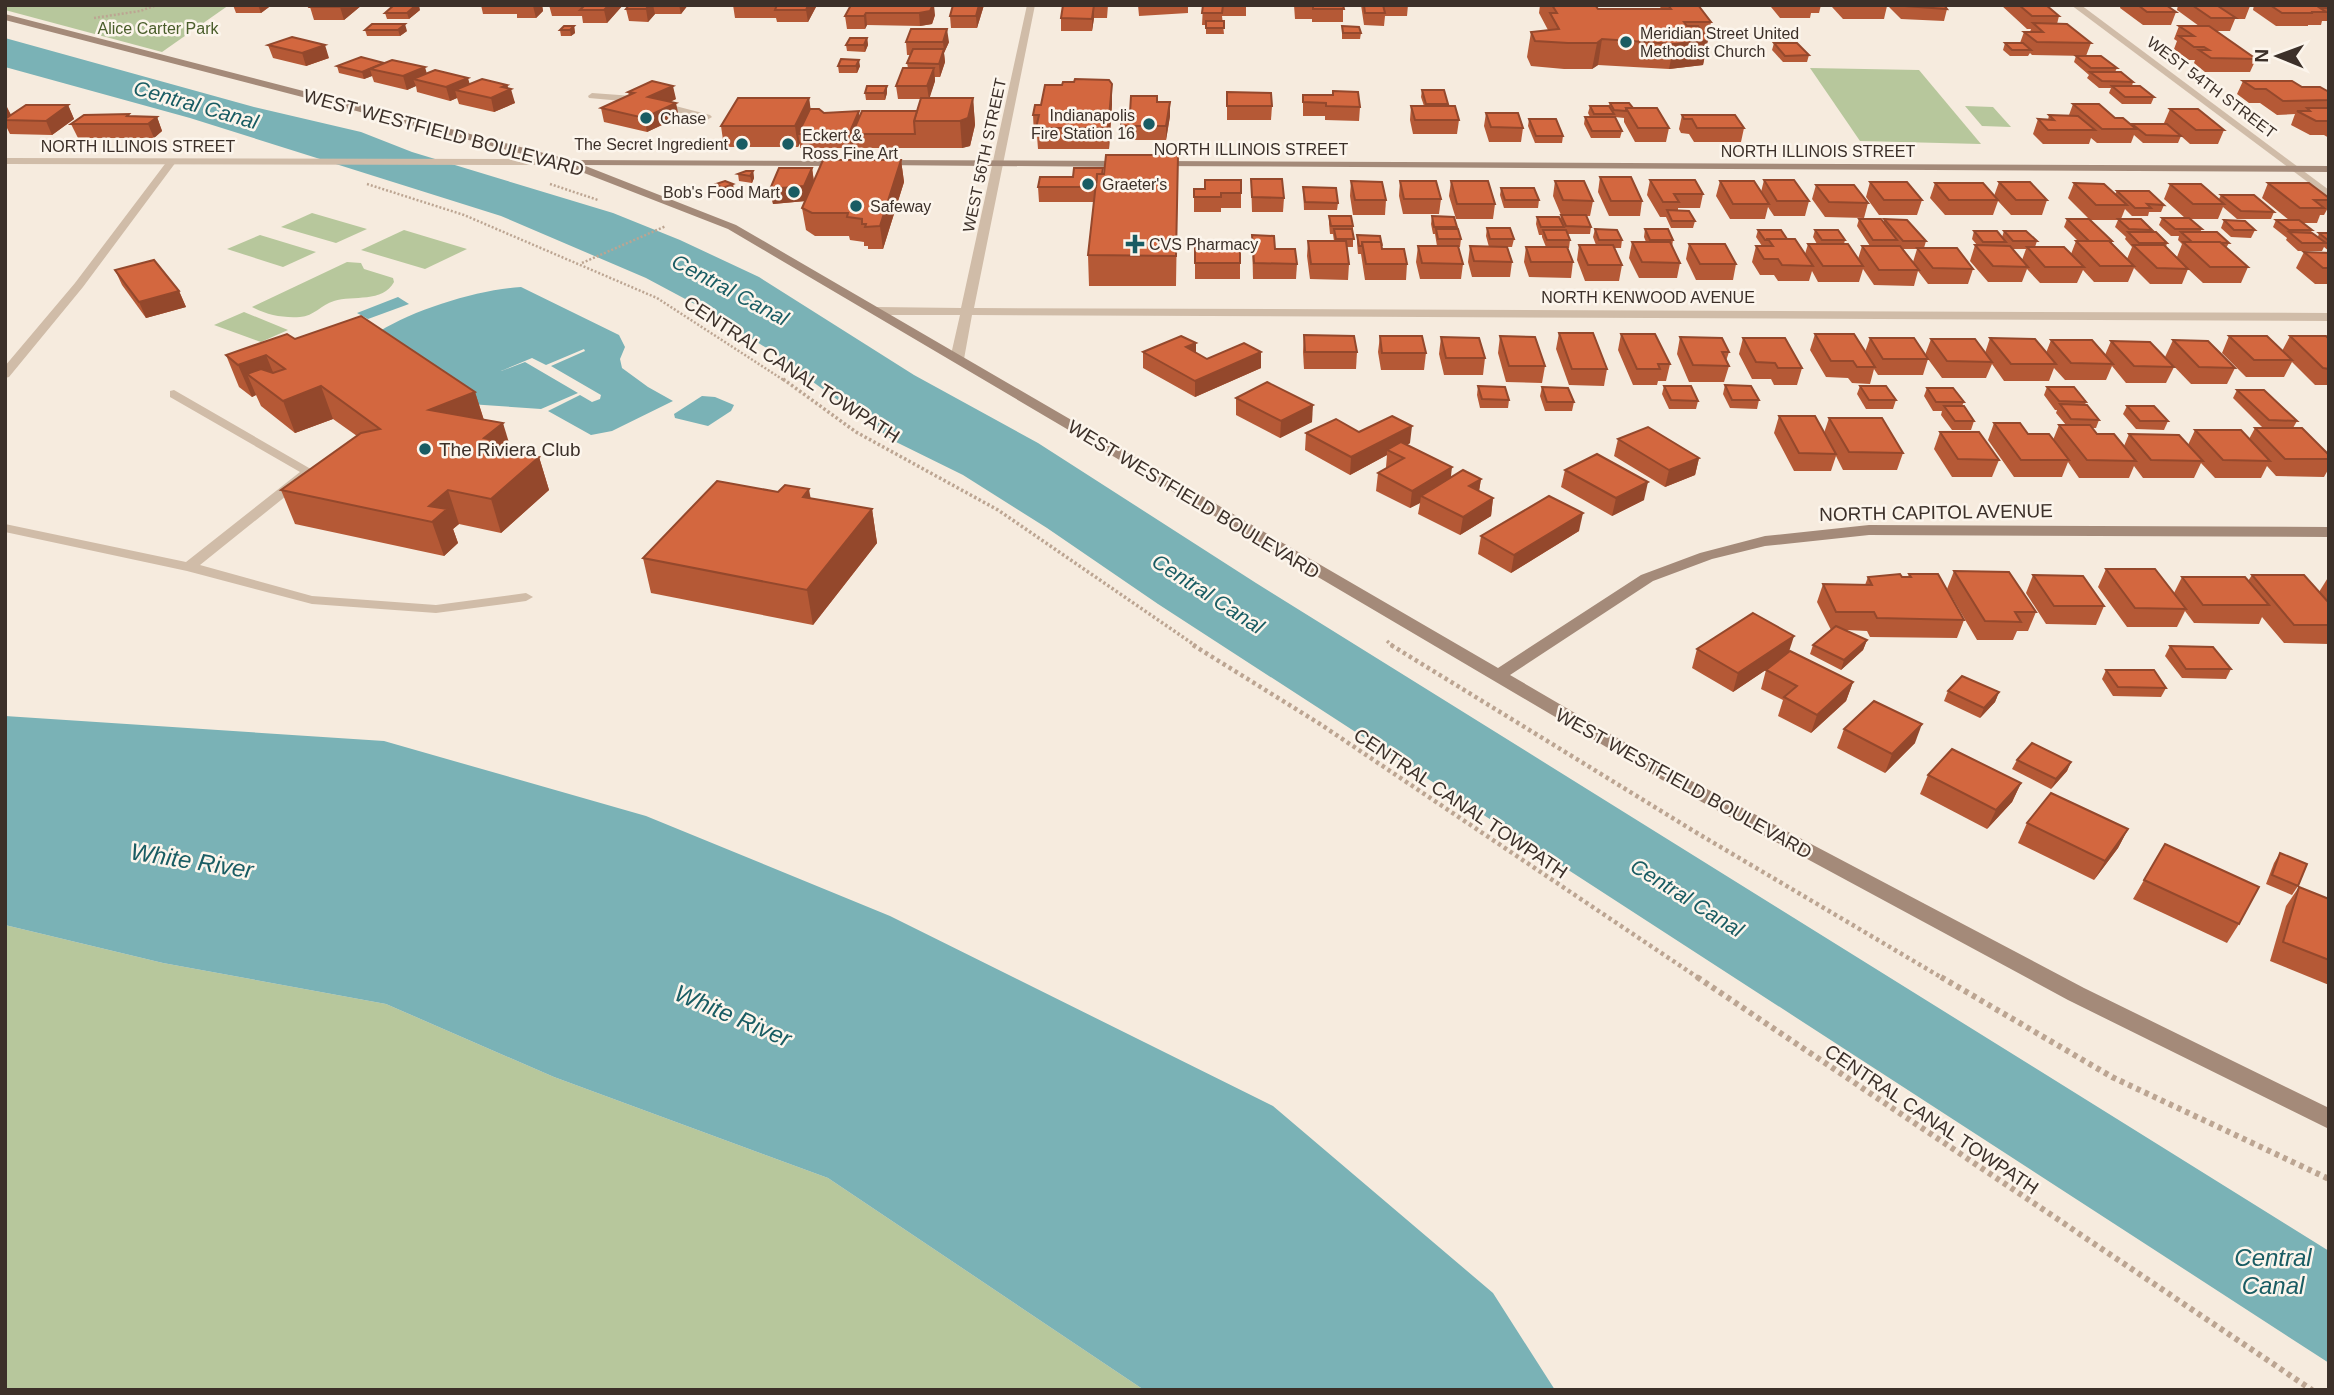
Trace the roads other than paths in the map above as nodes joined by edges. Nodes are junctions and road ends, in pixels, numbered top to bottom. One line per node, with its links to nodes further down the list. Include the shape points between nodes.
1 (1031, 5): 11 (street, WEST 56TH STREET)
2 (2076, 5): 12 (street, WEST 54TH STREET)
3 (5, 17): 10 (main road, WEST WESTFIELD BOULEVARD)
4 (592, 96): 5 (lane)
5 (633, 99)
6 (664, 106): 7 (lane)
7 (707, 117)
8 (5, 161): 9 (street, NORTH ILLINOIS STREET)
9 (171, 162): 10 (street, NORTH ILLINOIS STREET); 19 (lane)
10 (565, 162): 11 (main road, NORTH ILLINOIS STREET); 15 (main road, WEST WESTFIELD BOULEVARD, via 745,234)
11 (997, 164): 12 (main road, NORTH ILLINOIS STREET); 16 (street, WEST 56TH STREET)
12 (2294, 169): 13 (main road, NORTH ILLINOIS STREET); 14 (street, WEST 54TH STREET)
13 (2329, 169)
14 (2329, 195)
15 (876, 311): 16 (street, NORTH KENWOOD AVENUE); 18 (main road, WEST WESTFIELD BOULEVARD)
16 (967, 312): 17 (street, NORTH KENWOOD AVENUE); 18 (street)
17 (2329, 317)
18 (957, 359): 25 (main road, WEST WESTFIELD BOULEVARD)
19 (5, 374)
20 (174, 394): 23 (lane, via 309,472)
21 (5, 528): 23 (lane)
22 (2329, 532): 25 (main road, NORTH CAPITOL AVENUE, via 1869,530 1765,541 1706,555 1647,578)
23 (189, 568): 24 (lane, via 312,600 436,609)
24 (526, 597)
25 (1496, 677): 26 (main road, WEST WESTFIELD BOULEVARD, via 1909,907)
26 (2329, 1119)

